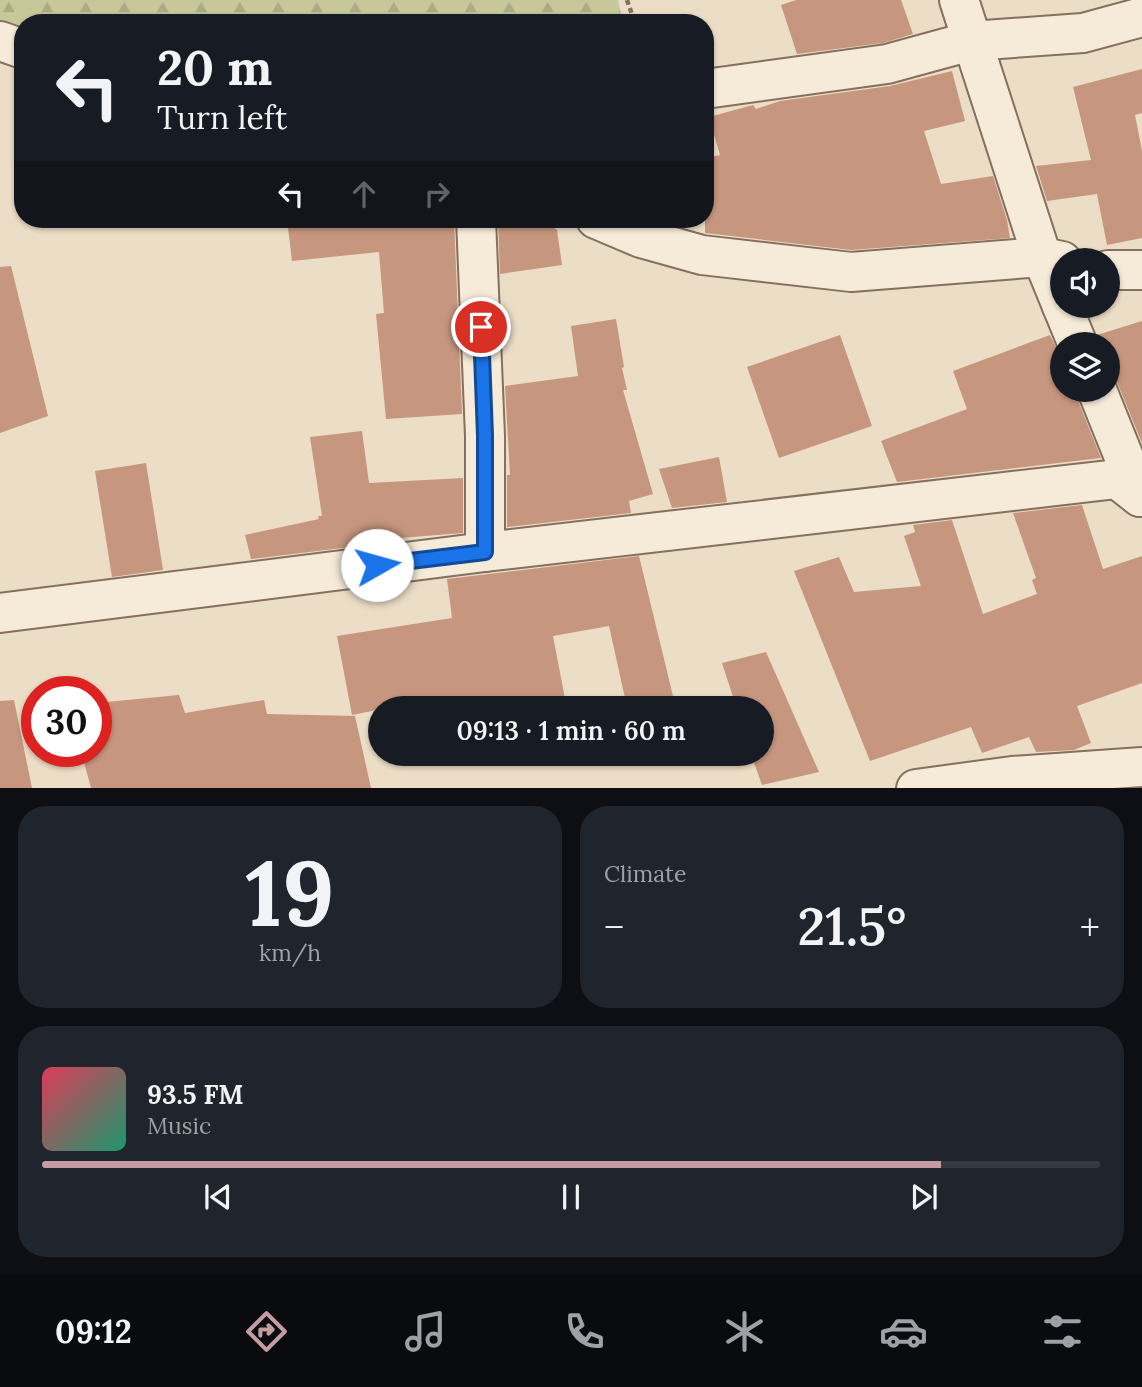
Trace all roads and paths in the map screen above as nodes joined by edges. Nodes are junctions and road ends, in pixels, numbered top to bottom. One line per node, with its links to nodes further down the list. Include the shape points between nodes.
1 (959, 0): 3 (street)
2 (1142, 17): 3 (street, via 1083,33)
3 (971, 41): 4 (street, via 887,64); 7 (street)
4 (714, 88)
5 (476, 228): 13 (street)
6 (617, 228): 8 (street, via 702,255 851,272)
7 (1050, 254)
8 (1050, 259)
9 (1120, 270): 10 (street)
10 (1142, 270)
11 (1102, 402): 12 (street)
12 (1141, 500): 13 (street, via 1117,479)
13 (485, 552): 14 (street)
14 (0, 613)
15 (1142, 767): 16 (street)
16 (1013, 782): 17 (street)
17 (930, 788)

